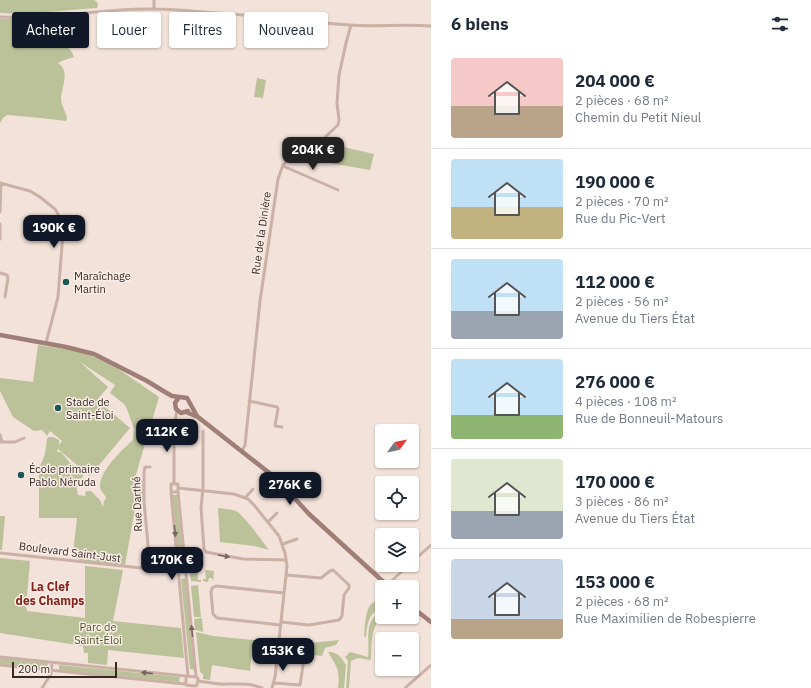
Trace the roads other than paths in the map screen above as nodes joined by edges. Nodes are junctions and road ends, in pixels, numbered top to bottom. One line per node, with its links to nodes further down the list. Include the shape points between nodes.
1 (154, 0): 2 (street)
2 (154, 9): 3 (street); 4 (street, via 246,14)
3 (0, 17)
4 (351, 25): 5 (street); 6 (street, Rue de la Dinière, via 339,76 338,125 321,141 301,146)
5 (431, 26)
6 (283, 166): 8 (street); 18 (street, Rue de la Dinière, via 278,179 260,300)
7 (1, 183): 9 (street); 15 (street, via 30,191 40,197 54,207 62,221 58,297)
8 (338, 190)
9 (0, 212)
10 (0, 224): 11 (street)
11 (0, 239)
12 (0, 273): 13 (street, via 7,275 8,278)
13 (5, 297)
14 (0, 335): 15 (main road)
15 (46, 343): 16 (main road, via 94,354)
16 (165, 392): 17 (main road); 19 (main road)
17 (179, 397): 19 (main road); 20 (main road, via 187,398)
18 (249, 401): 25 (street, via 277,407 276,426); 30 (street, Rue de la Dinière, via 245,445)
19 (175, 402): 21 (main road)
20 (190, 406): 22 (main road); 23 (main road)
21 (177, 410): 22 (main road); 24 (street)
22 (184, 412): 23 (main road); 24 (street)
23 (198, 417): 30 (main road)
24 (175, 423): 32 (street)
25 (282, 427)
26 (203, 430): 35 (street)
27 (0, 435): 29 (street)
28 (24, 438): 29 (street, via 14,442)
29 (1, 442)
30 (242, 451): 51 (main road, via 278,479 309,514)
31 (150, 467): 46 (street, Rue Darthé, via 145,467 144,472)
32 (174, 484): 34 (street, via 178,484); 36 (street, via 171,484)
33 (253, 489): 37 (street)
34 (178, 490): 35 (street); 36 (street); 48 (street)
35 (202, 491): 37 (street, via 234,494); 45 (street, one-way to 45, via 206,552 243,559)
36 (171, 492): 47 (street, one-way to 47)
37 (245, 498): 39 (street)
38 (277, 513): 39 (street)
39 (268, 522): 41 (street)
40 (297, 539): 41 (street)
41 (283, 544): 45 (street)
42 (431, 545): 44 (street)
43 (0, 553): 46 (street, Boulevard Saint-Just)
44 (419, 556)
45 (286, 560): 50 (street)
46 (148, 569): 47 (street, Boulevard Saint-Just)
47 (179, 572): 48 (street, Boulevard Saint-Just); 65 (street)
48 (186, 572): 66 (street, one-way to 48)
49 (402, 572): 52 (street)
50 (286, 575): 53 (street); 56 (street, via 321,578 333,570 349,588 344,595 342,616 339,620 309,625)
51 (381, 580)
52 (394, 580)
53 (284, 593): 56 (street); 56 (street, via 216,586 211,592 213,614 217,618)
54 (419, 613): 55 (main road)
55 (431, 622)
56 (281, 623): 60 (street)
57 (0, 657): 61 (street)
58 (304, 659): 68 (street, via 300,685)
59 (257, 660): 60 (street)
60 (276, 662): 68 (street)
61 (52, 663): 64 (street); 65 (street, one-way to 61)
62 (0, 665): 64 (street)
63 (431, 665): 74 (street)
64 (52, 670): 69 (street); 71 (street)
65 (187, 676): 66 (street); 69 (street)
66 (196, 676): 67 (street)
67 (198, 682): 70 (street); 72 (street, via 248,684)
68 (274, 683): 73 (street)
69 (185, 684): 70 (street)
70 (194, 687)
71 (42, 688)
72 (262, 688)
73 (272, 688)
74 (405, 688)

